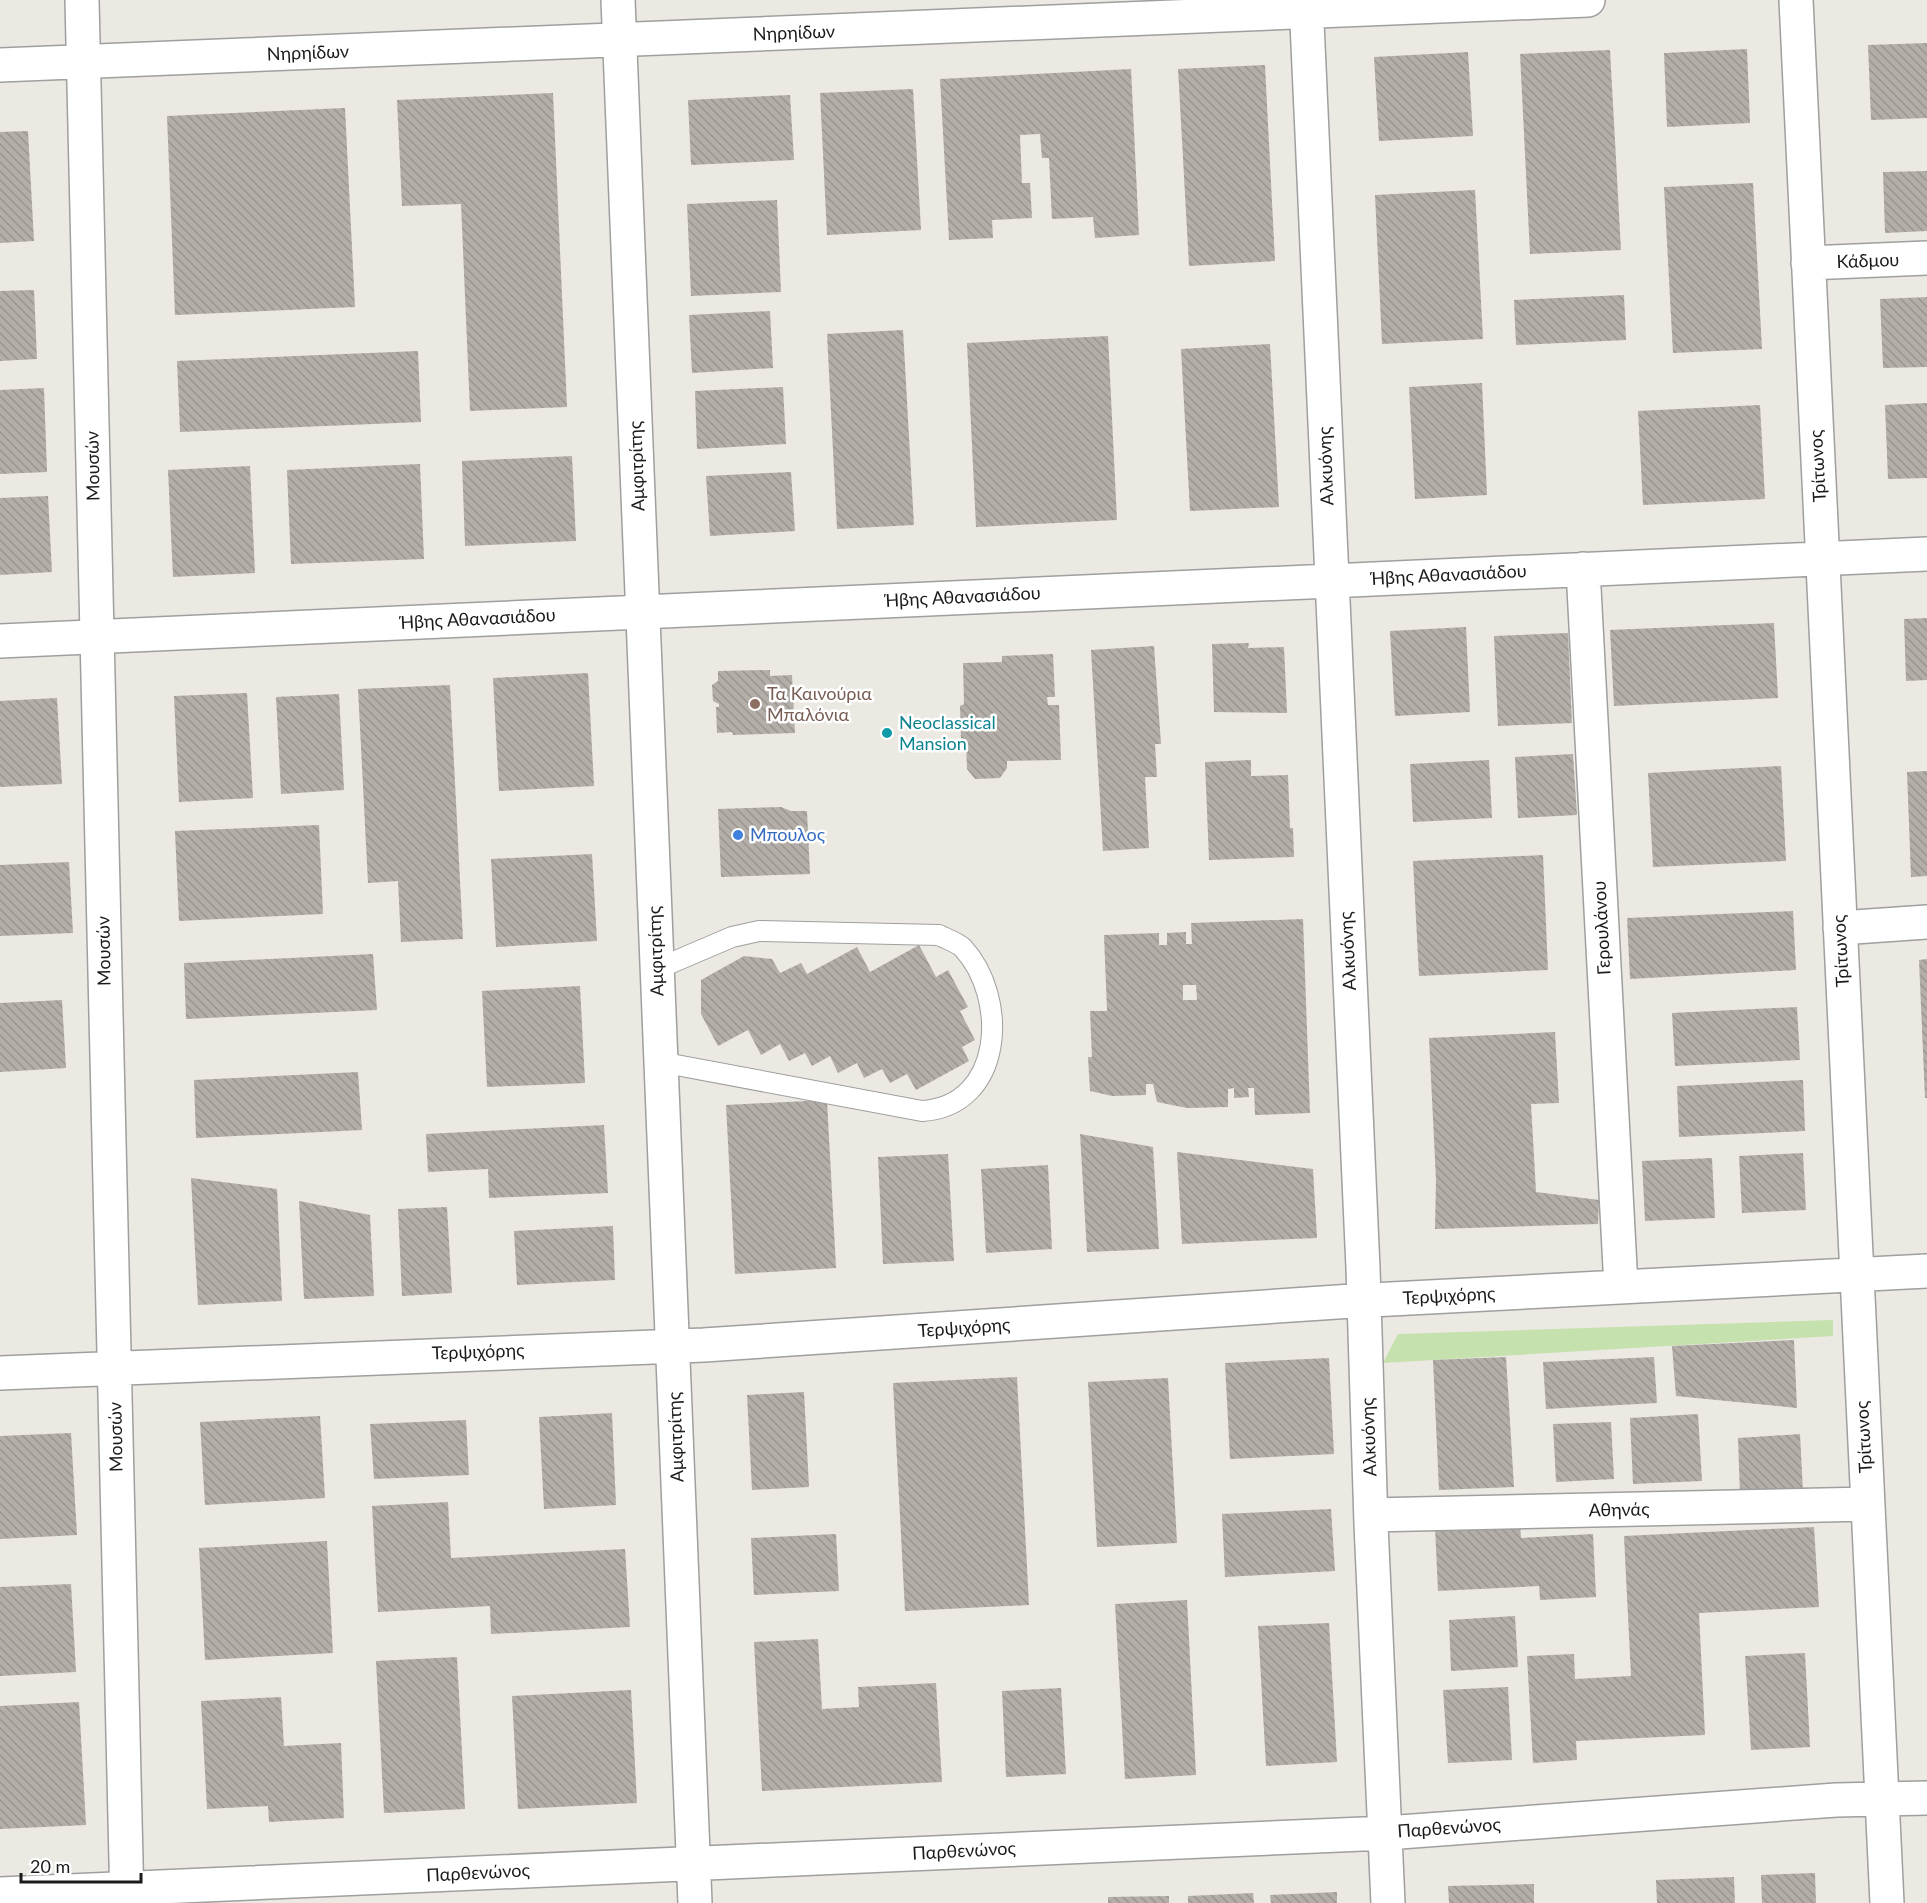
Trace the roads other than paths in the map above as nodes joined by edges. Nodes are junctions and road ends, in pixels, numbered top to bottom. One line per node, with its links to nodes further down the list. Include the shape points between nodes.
1 (82, 0): 7 (street, Μουσών)
2 (618, 0): 6 (street, Αμφιτρίτης)
3 (1588, 0): 5 (street, Νηρηίδων)
4 (1796, 0): 10 (street, Τρίτωνος)
5 (1306, 6): 6 (street, Νηρηίδων); 14 (street, Αλκυόνης)
6 (619, 40): 7 (street, Νηρηίδων); 15 (street, Αμφιτρίτης)
7 (83, 63): 8 (street, Νηρηίδων); 16 (street, Μουσών)
8 (0, 65)
9 (1927, 258): 10 (street, Κάδμου)
10 (1808, 263): 12 (street, Τρίτωνος)
11 (1927, 554): 12 (street, Ήβης Αθανασιάδου)
12 (1822, 558): 13 (street, Ήβης Αθανασιάδου); 19 (street, Τρίτωνος)
13 (1583, 569): 14 (street, Ήβης Αθανασιάδου); 24 (street, Γερουλάνου)
14 (1331, 581): 15 (street, Ήβης Αθανασιάδου); 25 (street, Αλκυόνης)
15 (642, 612): 16 (street, Ήβης Αθανασιάδου); 20 (street, Αμφιτρίτης)
16 (97, 636): 17 (street, Ήβης Αθανασιάδου); 27 (street, Μουσών)
17 (0, 641)
18 (1927, 922): 19 (street)
19 (1840, 928): 23 (street, Τρίτωνος)
20 (657, 969): 21 (street, Αμφιτρίτης); 21 (lane, via 732,937 759,931 939,935 962,947 991,999 991,1044 982,1078 963,1098 942,1110 922,1111)
21 (660, 1062): 26 (street, Αμφιτρίτης)
22 (1927, 1271): 23 (street, Τερψιχόρης)
23 (1857, 1275): 24 (street, Τερψιχόρης); 29 (street, Τρίτωνος)
24 (1621, 1287): 25 (street, Τερψιχόρης)
25 (1365, 1301): 26 (street, Τερψιχόρης); 30 (street, Αλκυόνης)
26 (672, 1346): 27 (street, Τερψιχόρης); 34 (street, Αμφιτρίτης)
27 (114, 1367): 28 (street, Τερψιχόρης); 36 (street, Μουσών)
28 (0, 1372)
29 (1868, 1504): 30 (street, Αθηνάς); 32 (street, Τρίτωνος)
30 (1371, 1515): 33 (street, Αλκυόνης)
31 (1927, 1798): 32 (street, Παρθενώνος)
32 (1882, 1799): 33 (street, Παρθενώνος); 39 (street, Τρίτωνος)
33 (1386, 1833): 34 (street, Παρθενώνος); 38 (street, Αλκυόνης)
34 (693, 1863): 36 (street, Παρθενώνος); 37 (street, Αμφιτρίτης)
35 (0, 1894): 36 (street, Παρθενώνος)
36 (126, 1895)
37 (694, 1903)
38 (1388, 1903)
39 (1887, 1903)

